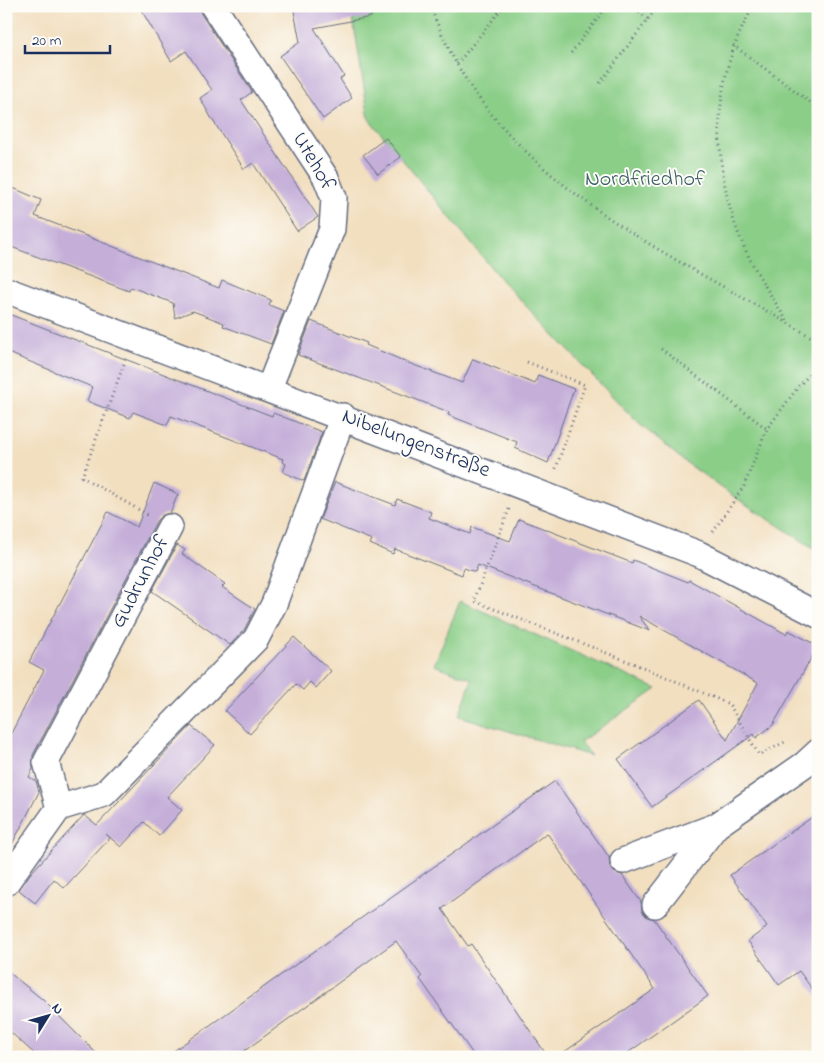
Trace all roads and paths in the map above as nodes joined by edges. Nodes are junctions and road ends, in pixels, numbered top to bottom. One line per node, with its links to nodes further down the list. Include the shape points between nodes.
1 (213, 6): 21 (street, Utehof, via 326,178 334,198 332,229)
2 (430, 6): 11 (path)
3 (504, 6): 11 (path)
4 (607, 6): 10 (path)
5 (631, 6): 8 (path)
6 (658, 6): 8 (path)
7 (754, 6): 9 (path)
8 (648, 19): 12 (path)
9 (733, 45): 13 (path); 15 (path, via 721,103 719,143 724,183 736,228 756,272)
10 (571, 53)
11 (457, 64): 15 (path, via 499,122 575,195 635,235)
12 (600, 83)
13 (818, 108)
14 (6, 290): 16 (street, Nibelungenstraße)
15 (789, 323): 17 (path)
16 (134, 338): 21 (street, Nibelungenstraße); 26 (path, Gudrunhof, via 82,477)
17 (818, 341)
18 (661, 349): 23 (path)
19 (527, 362): 25 (path, via 585,385)
20 (818, 365): 23 (path)
21 (269, 388): 22 (street, Nibelungenstraße)
22 (343, 416): 24 (street, Nibelungenstraße); 30 (street, via 274,604 256,639 104,794)
23 (767, 429): 27 (path, via 744,486)
24 (518, 484): 25 (street, Nibelungenstraße); 29 (path, via 474,600 729,704 759,756 803,733)
25 (546, 495): 27 (street, Nibelungenstraße)
26 (170, 527): 30 (street, Gudrunhof, via 46,762)
27 (699, 554): 28 (street, Nibelungenstraße)
28 (818, 615)
29 (818, 752): 31 (street)
30 (59, 808): 33 (street)
31 (716, 826): 32 (street); 34 (street)
32 (623, 861)
33 (6, 884)
34 (655, 905)

